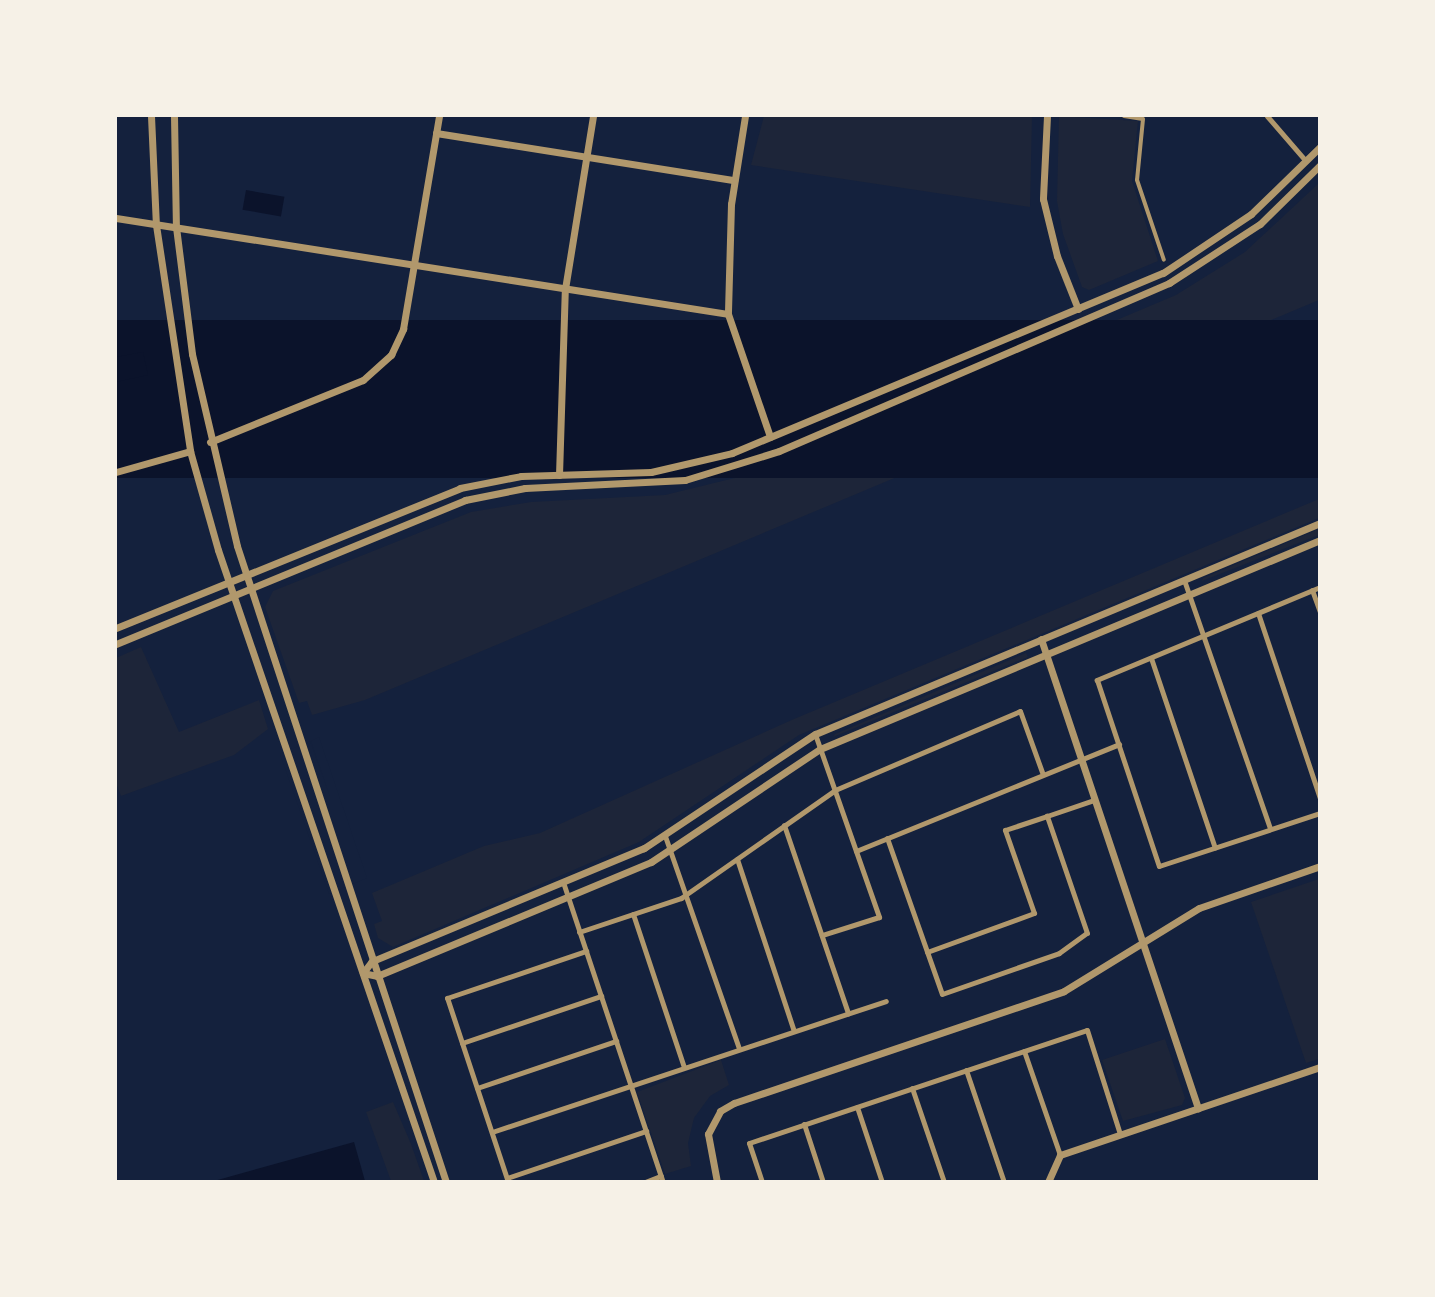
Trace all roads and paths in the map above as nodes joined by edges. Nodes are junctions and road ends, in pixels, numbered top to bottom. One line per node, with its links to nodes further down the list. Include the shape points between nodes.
1 (151, 116): 16 (street)
2 (174, 116): 17 (street)
3 (439, 116): 9 (street)
4 (593, 116): 11 (street)
5 (745, 116): 14 (street)
6 (1047, 116): 21 (street, via 1043,199 1057,256)
7 (1124, 116): 18 (street, via 1143,119 1137,180)
8 (1267, 116): 12 (street)
9 (436, 133): 11 (street); 19 (street)
10 (1320, 147): 12 (street)
11 (586, 156): 14 (street); 20 (street)
12 (1305, 160): 21 (street, via 1206,248 1163,273)
13 (1320, 165): 33 (street, via 1260,224 1169,283 779,451 685,480 525,488 465,500)
14 (734, 180): 22 (street)
15 (116, 218): 16 (street)
16 (156, 225): 17 (street); 25 (street)
17 (176, 227): 19 (street); 24 (street, via 192,354)
18 (1164, 260)
19 (414, 264): 20 (street); 24 (street, via 398,343 378,369)
20 (565, 289): 22 (street); 27 (street)
21 (1078, 309): 23 (street)
22 (728, 314): 23 (street)
23 (770, 437): 27 (street, via 684,467)
24 (210, 442): 30 (street)
25 (190, 452): 26 (street); 31 (street)
26 (116, 472)
27 (559, 475): 30 (street, via 460,489)
28 (1320, 523): 32 (street)
29 (1320, 540): 37 (street)
30 (246, 574): 31 (street); 33 (street)
31 (230, 580): 36 (street); 40 (street)
32 (1184, 580): 37 (street); 42 (street)
33 (250, 587): 36 (street); 74 (street)
34 (1320, 587): 35 (street)
35 (1312, 590): 38 (street); 39 (street)
36 (236, 593): 43 (street); 75 (street)
37 (1190, 595): 41 (street); 44 (street)
38 (1320, 612)
39 (1258, 613): 41 (street); 52 (street)
40 (116, 628)
41 (1204, 635): 45 (street); 57 (street)
42 (1041, 639): 44 (street); 46 (street)
43 (116, 644)
44 (1046, 655): 48 (street); 49 (street)
45 (1151, 658): 47 (street, via 1097,680); 60 (street)
46 (815, 734): 48 (street); 58 (street)
47 (1119, 744): 49 (street); 60 (street, via 1159,866)
48 (820, 749): 51 (street); 61 (street)
49 (1080, 756): 50 (street); 53 (street)
50 (1042, 772): 51 (street, via 1020,711); 59 (street)
51 (835, 790): 56 (street); 62 (street)
52 (1320, 798)
53 (1095, 800): 55 (street); 71 (street)
54 (1320, 813): 57 (street)
55 (1047, 816): 73 (street, via 1005,830 1034,913); 73 (street, via 1087,933 1059,953 942,994)
56 (784, 825): 63 (street); 70 (street)
57 (1270, 829): 60 (street)
58 (665, 836): 61 (street); 65 (street)
59 (887, 838): 62 (street); 73 (street)
60 (1215, 848)
61 (672, 850): 66 (street); 67 (street)
62 (856, 851): 70 (street, via 879,917)
63 (737, 859): 66 (street); 80 (street)
64 (1320, 866): 71 (street, via 1199,908)
65 (562, 882): 67 (street); 74 (street)
66 (688, 893): 68 (street); 83 (street)
67 (568, 897): 69 (street); 76 (street)
68 (633, 914): 69 (street); 85 (street)
69 (579, 932): 72 (street)
70 (822, 936): 79 (street)
71 (1143, 943): 92 (street); 103 (street, via 1064,991 734,1103 720,1111 708,1134)
72 (586, 951): 77 (street); 82 (street, via 447,998)
73 (927, 952)
74 (372, 961): 75 (street); 76 (street)
75 (363, 973): 76 (street); 100 (street)
76 (377, 976): 101 (street)
77 (601, 996): 81 (street); 82 (street)
78 (886, 1001): 79 (street)
79 (848, 1013): 80 (street)
80 (794, 1031): 83 (street)
81 (616, 1041): 88 (street); 89 (street)
82 (462, 1042): 89 (street)
83 (739, 1048): 85 (street)
84 (1024, 1051): 87 (street); 96 (street, via 1087,1030); 97 (street)
85 (684, 1067): 88 (street)
86 (1320, 1067): 92 (street)
87 (966, 1070): 90 (street); 108 (street)
88 (631, 1086): 94 (street); 95 (street)
89 (477, 1088): 95 (street)
90 (912, 1088): 91 (street); 107 (street)
91 (857, 1107): 93 (street); 106 (street)
92 (1197, 1108): 96 (street)
93 (804, 1124): 104 (street, via 749,1143); 105 (street)
94 (646, 1131): 98 (street); 99 (street)
95 (492, 1132): 99 (street)
96 (1120, 1134): 97 (street)
97 (1060, 1155): 109 (street)
98 (662, 1179): 102 (street)
99 (508, 1180)
100 (434, 1182)
101 (446, 1182)
102 (645, 1182)
103 (717, 1182)
104 (762, 1182)
105 (823, 1182)
106 (882, 1182)
107 (944, 1182)
108 (1004, 1182)
109 (1048, 1182)

